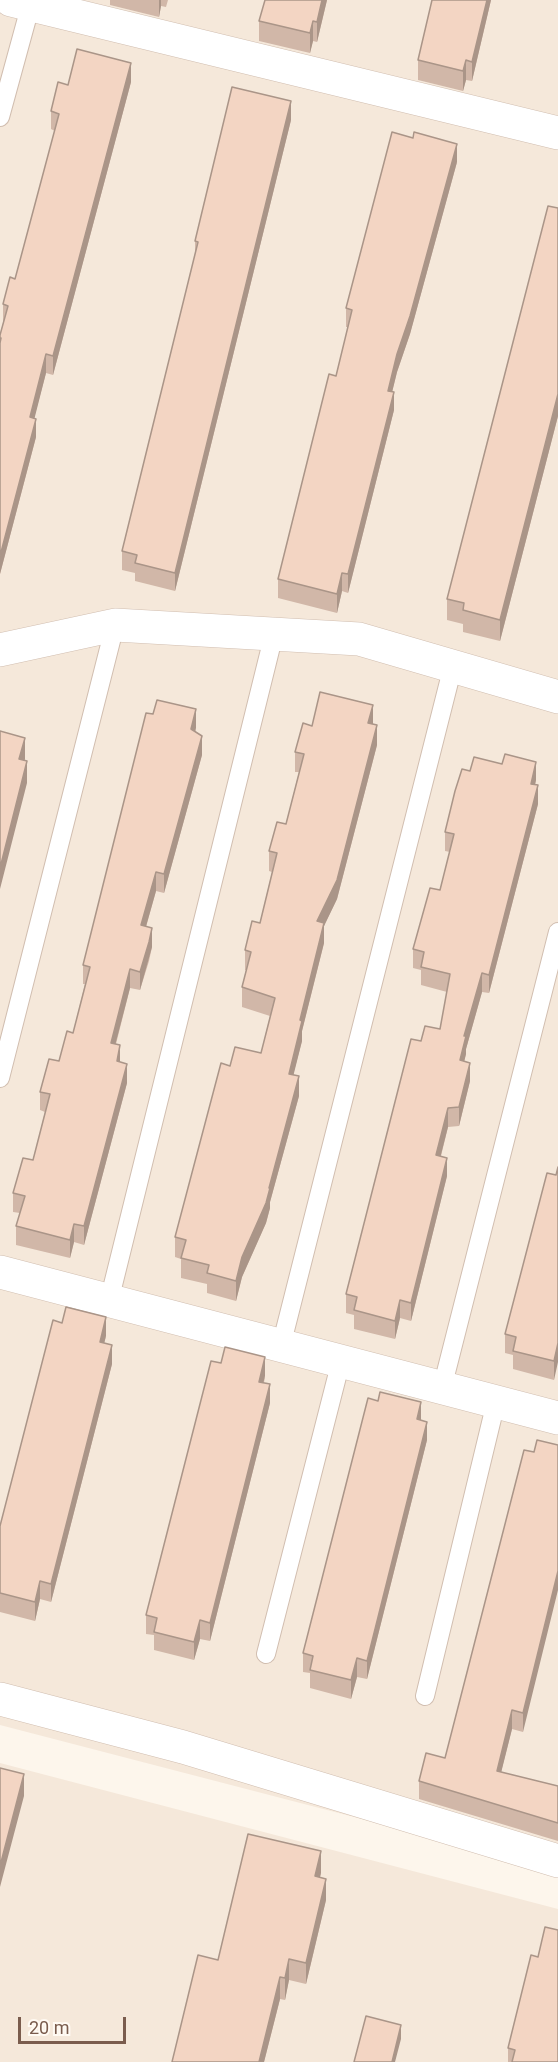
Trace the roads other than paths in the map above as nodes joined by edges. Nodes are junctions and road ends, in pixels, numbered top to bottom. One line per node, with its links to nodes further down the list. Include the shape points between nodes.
1 (25, 2): 2 (lane); 3 (street)
2 (0, 117)
3 (558, 133)
4 (115, 626): 5 (street); 6 (street); 10 (lane)
5 (274, 634): 7 (street, via 359,639); 12 (lane)
6 (0, 650)
7 (453, 666): 8 (street); 13 (lane)
8 (558, 697)
9 (558, 933): 15 (lane)
10 (0, 1078)
11 (0, 1272): 12 (street)
12 (109, 1301): 13 (street)
13 (281, 1346): 14 (street)
14 (341, 1361): 15 (street); 18 (lane)
15 (442, 1388): 16 (street)
16 (496, 1402): 17 (street); 19 (lane)
17 (558, 1418)
18 (266, 1654)
19 (425, 1696)
20 (0, 1699): 21 (street, via 183,1747)
21 (558, 1861)

